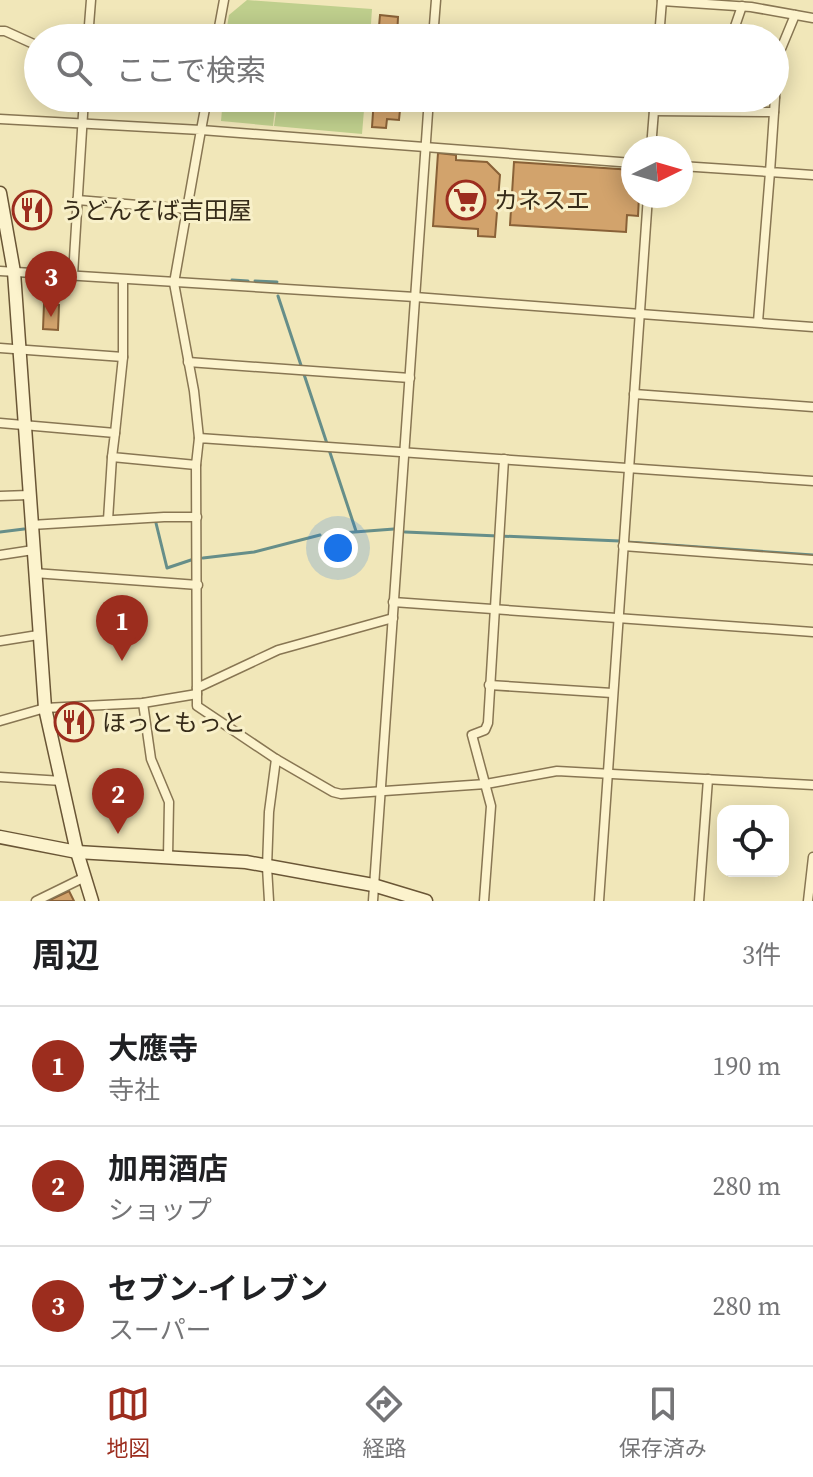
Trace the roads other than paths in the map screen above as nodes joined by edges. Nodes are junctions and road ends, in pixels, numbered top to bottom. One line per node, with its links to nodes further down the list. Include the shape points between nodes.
1 (91, 0): 8 (street)
2 (224, 0): 9 (street)
3 (436, 0): 10 (street)
4 (662, 1): 5 (street); 11 (street)
5 (742, 6): 6 (street); 12 (street)
6 (795, 15): 7 (street); 13 (street)
7 (813, 18)
8 (89, 24)
9 (220, 24)
10 (434, 24)
11 (660, 24)
12 (736, 24)
13 (789, 29)
14 (0, 31): 15 (street)
15 (24, 40)
16 (83, 112): 22 (street)
17 (204, 112): 23 (street)
18 (428, 112): 25 (street)
19 (654, 112): 24 (street)
20 (774, 112): 28 (street)
21 (0, 119): 22 (street)
22 (83, 125): 23 (street); 31 (street)
23 (201, 130): 25 (street); 33 (street)
24 (652, 136)
25 (425, 148): 26 (street); 39 (street)
26 (621, 162)
27 (693, 167): 28 (street)
28 (770, 172): 29 (street); 41 (street)
29 (813, 175)
30 (0, 193): 35 (street)
31 (77, 200): 33 (street); 36 (street)
32 (647, 208): 40 (street)
33 (187, 209): 38 (street)
34 (0, 271): 35 (street)
35 (14, 272): 36 (street); 44 (street)
36 (73, 275): 37 (street)
37 (123, 280): 38 (street); 45 (street)
38 (174, 283): 39 (street); 46 (street)
39 (415, 297): 40 (street); 47 (street)
40 (641, 314): 41 (street); 48 (street)
41 (758, 322): 42 (street)
42 (813, 327)
43 (0, 348): 44 (street)
44 (20, 350): 45 (street); 51 (street)
45 (123, 357): 52 (street)
46 (188, 362): 47 (street); 53 (street)
47 (410, 378): 54 (street)
48 (634, 394): 49 (street); 58 (street)
49 (813, 407)
50 (0, 423): 51 (street)
51 (25, 425): 52 (street); 60 (street)
52 (115, 433): 55 (street)
53 (199, 438): 54 (street); 57 (street)
54 (405, 453): 56 (street); 71 (street)
55 (112, 457): 57 (street); 63 (street)
56 (504, 459): 58 (street); 72 (street)
57 (196, 465): 62 (street)
58 (629, 468): 59 (street); 65 (street)
59 (813, 481)
60 (29, 495): 61 (street); 64 (street)
61 (0, 496)
62 (197, 517): 63 (street); 70 (street)
63 (108, 520): 64 (street)
64 (31, 525): 66 (street)
65 (623, 546): 68 (street); 74 (street)
66 (33, 550): 67 (street); 69 (street)
67 (0, 555)
68 (813, 560)
69 (34, 573): 70 (street); 76 (street)
70 (198, 585): 79 (street)
71 (393, 602): 72 (street); 73 (street)
72 (495, 609): 74 (street); 78 (street)
73 (393, 618): 79 (street, via 278,650); 91 (street)
74 (619, 619): 75 (street); 80 (street)
75 (813, 632)
76 (38, 635): 77 (street); 82 (street)
77 (0, 641)
78 (489, 685): 80 (street); 89 (street, via 485,730 472,735)
79 (197, 691): 81 (street); 84 (street, via 197,706)
80 (612, 693): 85 (street)
81 (143, 703): 82 (street); 94 (street, via 151,759 169,802)
82 (45, 708): 83 (street); 88 (street)
83 (0, 721)
84 (276, 759): 91 (street, via 333,792); 96 (street)
85 (608, 773): 87 (street); 89 (street, via 557,771); 105 (street)
86 (0, 777): 88 (street)
87 (708, 779): 90 (street); 106 (street)
88 (62, 781): 93 (street)
89 (486, 784): 91 (street); 104 (street, via 491,806)
90 (813, 785)
91 (381, 791): 98 (street)
92 (0, 837): 93 (street)
93 (77, 852): 94 (street); 97 (street)
94 (168, 857): 96 (street)
95 (813, 857): 107 (street)
96 (267, 867): 98 (street); 101 (street)
97 (85, 877): 99 (street); 100 (street)
98 (373, 885): 102 (street); 103 (street)
99 (36, 901)
100 (92, 901)
101 (269, 901)
102 (373, 901)
103 (426, 901)
104 (484, 901)
105 (599, 901)
106 (699, 901)
107 (808, 901)

